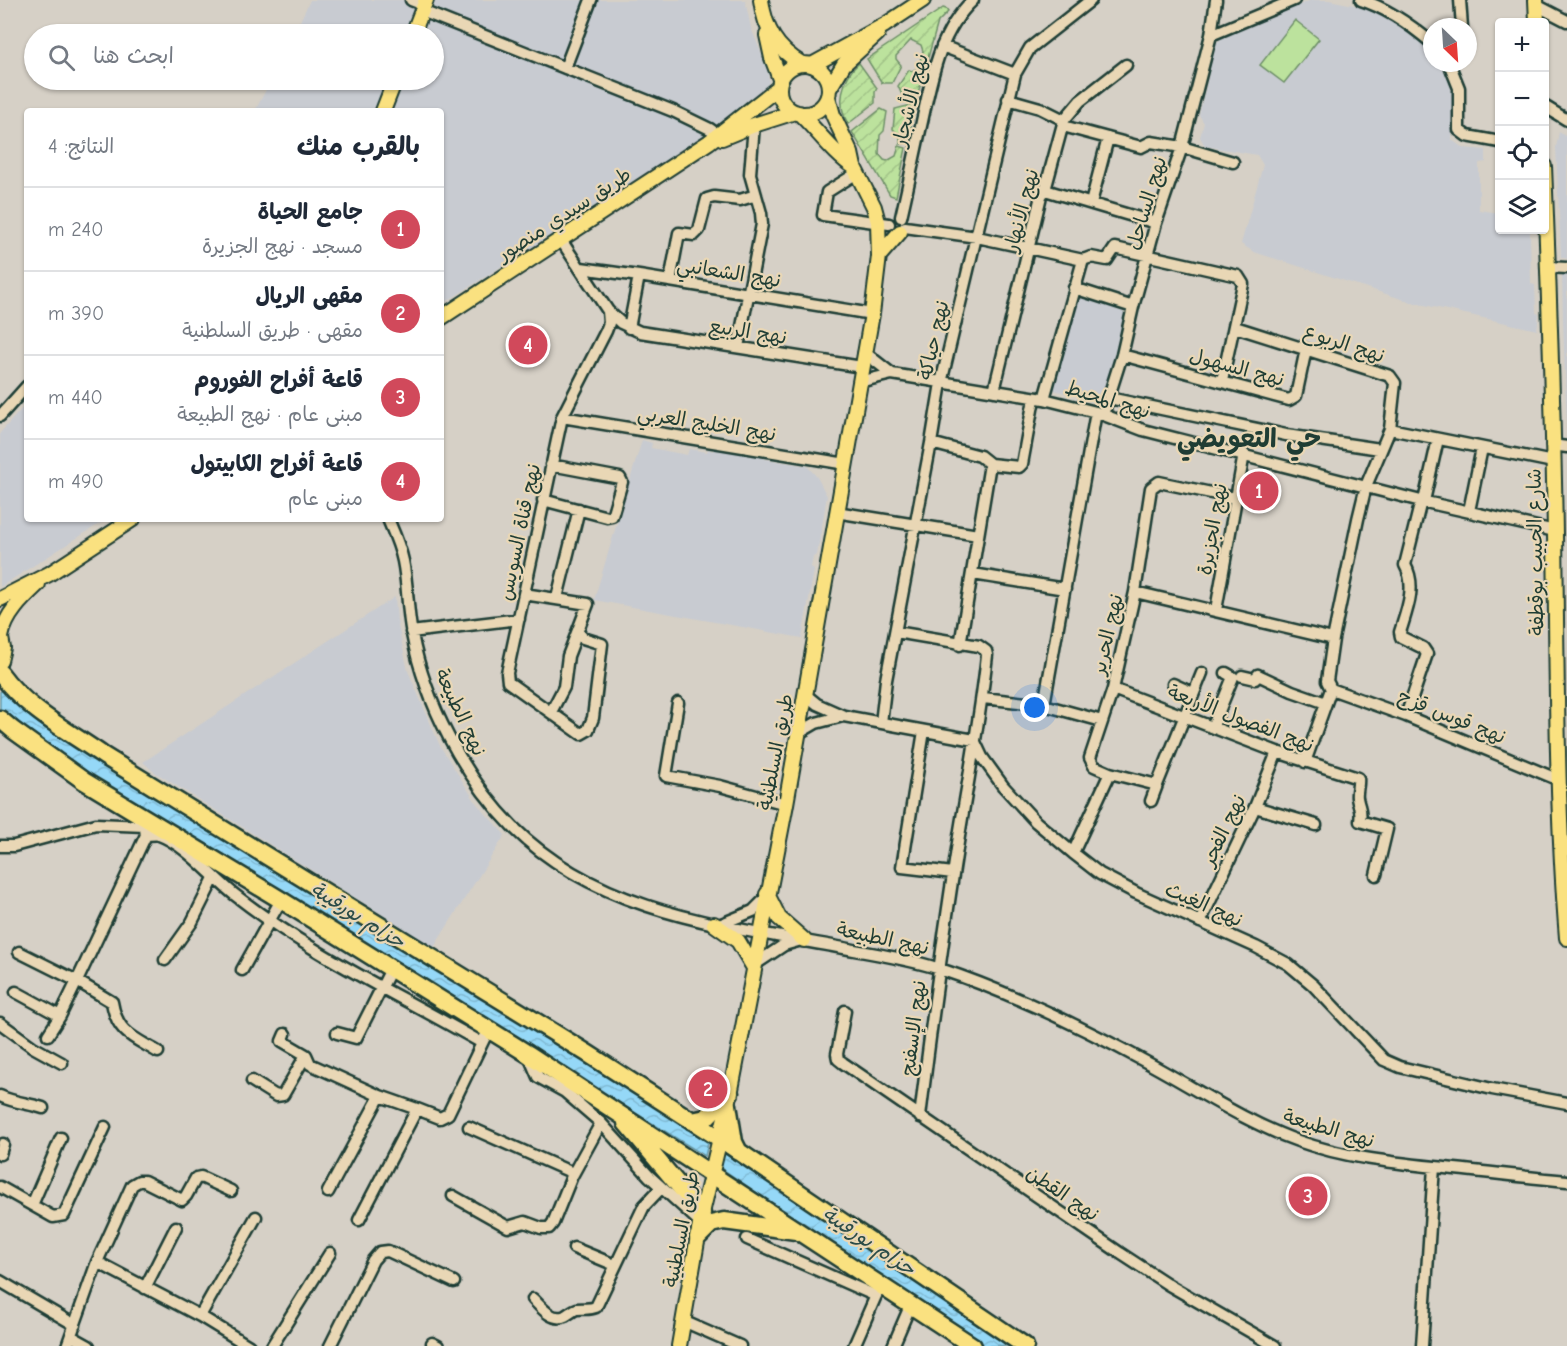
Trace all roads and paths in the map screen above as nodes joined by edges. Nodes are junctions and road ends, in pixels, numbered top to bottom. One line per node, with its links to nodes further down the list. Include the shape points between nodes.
1 (591, 0): 25 (street)
2 (760, 0): 18 (main road)
3 (923, 0): 19 (main road)
4 (973, 0): 22 (street, نهج الأشجار, via 951,26)
5 (1091, 0): 27 (street, نهج حياكة, via 1030,48)
6 (1216, 0): 20 (street, نهج الساحل)
7 (1294, 0): 20 (street)
8 (1361, 0): 13 (street)
9 (1389, 0): 13 (street)
10 (1460, 0): 14 (street)
11 (1536, 3): 15 (main road); 16 (street)
12 (421, 4): 17 (main road); 25 (street)
13 (1389, 12): 21 (street)
14 (1461, 18)
15 (1537, 18)
16 (1567, 21)
17 (416, 24)
18 (766, 24): 23 (main road, via 783,52); 28 (main road)
19 (885, 25): 23 (main road); 30 (main road, via 844,63)
20 (1211, 35): 41 (street, نهج الساحل)
21 (1423, 37)
22 (942, 46): 27 (street); 49 (street, نهج الأشجار)
23 (807, 64): 28 (main road, via 789,68); 30 (main road, via 825,74)
24 (1126, 65): 36 (street, نهج الأنهار, via 1080,101)
25 (565, 68): 38 (street, via 691,119)
26 (1453, 72): 40 (street, via 1459,88 1459,130 1467,136)
27 (1015, 74): 31 (street, نهج حياكة)
28 (780, 83): 34 (main road, via 783,103); 38 (main road, طريق سيدي منصور)
29 (391, 90): 32 (main road)
30 (829, 93): 34 (main road, via 820,108); 43 (main road, طريق السلطنية, via 833,115)
31 (1008, 99): 36 (street, via 1040,108); 50 (street, نهج حياكة)
32 (384, 108)
33 (1549, 109): 35 (street)
34 (797, 113): 37 (main road, طريق سيدي منصور); 43 (main road, طريق السلطنية)
35 (1567, 120)
36 (1063, 123): 39 (street); 45 (street, نهج الأنهار)
37 (754, 125): 38 (main road, طريق سيدي منصور); 46 (street, via 750,174)
38 (716, 138): 51 (main road, طريق سيدي منصور)
39 (1108, 138): 41 (street, via 1141,147 1151,142); 47 (street)
40 (1495, 141)
41 (1182, 147): 42 (street); 48 (street, نهج الساحل)
42 (1233, 162)
43 (856, 170): 49 (main road, طريق السلطنية, via 874,207); 49 (street, via 827,192 823,214)
44 (1545, 180): 56 (main road, شارع الحبيب بوقطفة)
45 (1045, 190): 47 (street); 52 (street, نهج الأنهار)
46 (756, 195): 60 (street, via 740,200 714,196 707,199 699,230 694,235 679,233); 62 (street, via 762,224)
47 (1091, 203): 48 (street)
48 (1156, 223): 53 (street, نهج الساحل)
49 (895, 224): 50 (street); 54 (main road, طريق السلطنية); 54 (main road)
50 (977, 237): 52 (street); 77 (street, نهج حياكة)
51 (561, 240): 57 (street); 66 (main road, طريق سيدي منصور)
52 (1029, 248): 55 (street); 79 (street, نهج الأنهار)
53 (1148, 254): 55 (street, via 1116,248 1107,260); 63 (street, نهج الساحل); 67 (street, via 1238,276 1243,284)
54 (879, 256): 65 (main road, طريق السلطنية)
55 (1083, 260): 61 (street)
56 (1547, 267): 58 (street); 88 (main road, شارع الحبيب بوقطفة)
57 (580, 268): 59 (street, نهج الشعانبي); 64 (street)
58 (1567, 268)
59 (639, 276): 60 (street, نهج الشعانبي); 68 (street)
60 (670, 281): 62 (street, نهج الشعانبي)
61 (1074, 288): 63 (street); 81 (street)
62 (750, 294): 65 (street, نهج الشعانبي); 69 (street)
63 (1133, 307): 72 (street, نهج الساحل)
64 (608, 311): 68 (street); 84 (street, نهج قناة السويس, via 606,331)
65 (872, 314): 71 (main road, طريق السلطنية)
66 (444, 316)
67 (1235, 327): 70 (street, نهج الربوع); 75 (street)
68 (629, 328): 69 (street, نهج الربيع)
69 (738, 347): 73 (street, نهج الربيع)
70 (1306, 349): 75 (street, نهج السهول, via 1296,396 1289,400); 85 (street, نهج الربوع, via 1390,376 1395,383)
71 (864, 352): 73 (main road, طريق السلطنية); 74 (street, نهج المحيط)
72 (1122, 356): 75 (street, نهج السهول); 80 (street, نهج الساحل)
73 (862, 367): 76 (main road, طريق السلطنية)
74 (892, 374): 76 (street, نهج المحيط); 77 (street, نهج المحيط)
75 (1222, 381)
76 (859, 382): 94 (main road, طريق السلطنية)
77 (941, 383): 79 (street, نهج المحيط); 87 (street, نهج حياكة)
78 (24, 389): 83 (street)
79 (994, 391): 81 (street, نهج المحيط)
80 (1109, 398): 82 (street, نهج الساحل); 90 (street, via 1286,435)
81 (1039, 399): 82 (street, نهج المحيط); 95 (street, via 1022,464)
82 (1099, 414): 92 (street, نهج المحيط, via 1143,430); 112 (street, نهج الساحل)
83 (0, 416)
84 (562, 417): 94 (street, نهج الخليج العربي); 96 (street, نهج قناة السويس)
85 (1390, 429): 86 (street); 90 (street)
86 (1438, 439): 91 (street); 100 (street)
87 (931, 443): 95 (street, via 980,456); 106 (street, نهج حياكة)
88 (1552, 445): 89 (street); 93 (main road, شارع الحبيب بوقطفة)
89 (1567, 447)
90 (1380, 448): 97 (street)
91 (1482, 448): 93 (street); 102 (street)
92 (1244, 454): 97 (street, نهج المحيط); 98 (street, نهج الجزيرة)
93 (1553, 462): 107 (main road, شارع الحبيب بوقطفة)
94 (846, 464): 103 (main road, طريق السلطنية)
95 (990, 464): 108 (street)
96 (550, 465): 99 (street, نهج قناة السويس); 101 (street, via 620,478 612,516)
97 (1366, 486): 100 (street, نهج المحيط); 123 (street)
98 (1235, 498): 113 (street, نهج الحرير, via 1159,482 1151,488); 117 (street, نهج الجزيرة)
99 (543, 500): 101 (street); 114 (street, نهج قناة السويس)
100 (1422, 501): 102 (street, نهج المحيط); 143 (street, via 1405,565 1412,576 1410,600 1400,632 1401,637 1427,654)
101 (579, 509): 115 (street)
102 (1469, 511): 107 (street, نهج المحيط)
103 (836, 512): 106 (street); 135 (main road, طريق السلطنية)
104 (128, 522): 109 (main road)
105 (389, 522): 119 (street, نهج الطبيعة, via 404,565)
106 (915, 524): 108 (street); 121 (street, نهج حياكة)
107 (1555, 531): 111 (main road, شارع الحبيب بوقطفة)
108 (978, 535): 110 (street)
109 (49, 574): 116 (main road); 122 (main road, via 8,616)
110 (973, 574): 112 (street); 124 (street)
111 (1561, 588): 125 (main road, شارع الحبيب بوقطفة)
112 (1065, 589): 139 (street, نهج الساحل)
113 (1135, 592): 117 (street); 133 (street, نهج الحرير)
114 (524, 594): 115 (street); 118 (street, نهج قناة السويس)
115 (557, 598): 120 (street, via 588,604)
116 (0, 599)
117 (1216, 610): 123 (street)
118 (519, 619): 119 (street); 140 (street, نهج قناة السويس, via 508,682)
119 (411, 632): 172 (street, نهج الطبيعة, via 419,664 448,736 512,826 567,869 598,887 656,909)
120 (578, 632): 140 (street, via 568,656 564,687); 140 (street, نهج قناة السويس, via 583,638 602,644 593,718 588,730 581,734)
121 (896, 632): 124 (street); 146 (street, نهج حياكة)
122 (1, 635): 126 (main road)
123 (1333, 639): 132 (street, via 1327,681)
124 (960, 645): 136 (street, نهج الإسفنج, via 979,646 986,651)
125 (1562, 648): 150 (main road, شارع الحبيب بوقطفة)
126 (0, 661)
127 (0, 673): 205 (highway, via 34,708 104,756)
128 (1202, 673): 134 (street)
129 (1226, 673): 147 (street, via 1233,676)
130 (1242, 676): 138 (street, via 1255,679 1258,675)
131 (1173, 684): 134 (street)
132 (1330, 688): 138 (street); 143 (street, نهج قوس قزح)
133 (1113, 689): 141 (street, نهج الفصول الأربعة); 145 (street, نهج الحرير)
134 (1193, 693): 141 (street)
135 (806, 695): 142 (street); 149 (main road, طريق السلطنية)
136 (983, 698): 139 (street); 151 (street, نهج الإسفنج)
137 (678, 703): 158 (street, via 666,776)
138 (1326, 703): 153 (street)
139 (1044, 705): 145 (street)
140 (551, 712)
141 (1184, 715): 147 (street, نهج الفصول الأربعة); 156 (street)
142 (844, 716): 146 (street); 149 (street, via 816,723)
143 (1406, 716): 155 (street, نهج قوس قزح)
144 (0, 719): 161 (highway)
145 (1102, 721): 154 (street, نهج الحرير, via 1090,758 1094,766)
146 (881, 723): 148 (street)
147 (1213, 726): 152 (street, نهج الفصول الأربعة)
148 (924, 731): 151 (street); 165 (street, via 902,867)
149 (799, 733): 158 (main road, طريق السلطنية)
150 (1562, 734): 155 (main road, شارع الحبيب بوقطفة)
151 (974, 740): 163 (street, نهج الغيث, via 1003,786 1036,822); 165 (street, نهج الإسفنج)
152 (1277, 752): 153 (street, نهج الفصول الأربعة); 159 (street, نهج الفجر)
153 (1305, 762): 166 (street, نهج الفصول الأربعة, via 1358,778 1360,821 1387,829)
154 (1110, 773): 156 (street); 163 (street)
155 (1559, 780): 164 (main road, شارع الحبيب بوقطفة)
156 (1157, 785): 157 (street)
157 (1151, 801)
158 (786, 804): 168 (main road, طريق السلطنية)
159 (1255, 807): 160 (street); 171 (street, نهج الفجر)
160 (1316, 825)
161 (147, 827): 162 (street, via 96,824 14,846); 167 (street, via 185,851); 169 (highway); 182 (street)
162 (0, 846)
163 (1073, 853): 171 (street, نهج الغيث, via 1118,884)
164 (1564, 872): 174 (main road, شارع الحبيب بوقطفة)
165 (953, 873): 180 (street, نهج الإسفنج)
166 (1376, 875)
167 (214, 878): 170 (street); 177 (street, via 192,922)
168 (767, 896): 172 (street, via 753,911); 173 (main road, طريق السلطنية); 175 (main road, via 779,918)
169 (281, 900): 170 (street); 179 (highway)
170 (269, 922): 181 (street); 183 (street)
171 (1200, 922): 200 (street, نهج الغيث, via 1256,947 1301,974 1390,1064)
172 (716, 925): 173 (street, نهج الطبيعة); 178 (main road, via 738,941)
173 (760, 933): 175 (street, نهج الطبيعة); 178 (main road, طريق السلطنية)
174 (1567, 938)
175 (803, 940): 178 (street, via 784,945); 180 (street, نهج الطبيعة)
176 (19, 952): 182 (street)
177 (165, 960)
178 (754, 967): 199 (main road, طريق السلطنية)
179 (391, 969): 183 (street); 191 (highway)
180 (939, 969): 204 (street, نهج الإسفنج); 213 (street, نهج الطبيعة, via 1081,1028 1240,1116 1286,1136 1364,1159)
181 (242, 970)
182 (77, 981): 186 (street); 192 (street, via 112,1002 114,1016 123,1031)
183 (382, 988): 189 (street, via 356,1038); 191 (street)
184 (16, 992): 186 (street)
185 (845, 1011): 204 (street, نهج القطن, via 838,1059)
186 (60, 1016): 190 (street)
187 (0, 1023): 195 (street)
188 (285, 1034): 194 (street, via 282,1041)
189 (337, 1034)
190 (48, 1035)
191 (485, 1036): 193 (highway); 202 (street, via 448,1114 440,1118)
192 (158, 1052)
193 (528, 1054): 203 (highway); 206 (street, via 538,1077 565,1092)
194 (306, 1055): 196 (street, via 283,1095 276,1096); 198 (street, via 310,1064)
195 (62, 1063)
196 (252, 1081)
197 (0, 1096): 201 (street, via 16,1104)
198 (380, 1096): 202 (street); 220 (street)
199 (729, 1099): 205 (highway, via 706,1118); 211 (main road, طريق السلطنية); 212 (highway, via 734,1142)
200 (1567, 1103)
201 (43, 1108)
202 (417, 1109): 224 (street)
203 (617, 1111): 209 (street); 214 (highway); 225 (highway)
204 (920, 1117): 252 (street, نهج القطن, via 1169,1285)
205 (692, 1121): 211 (highway)
206 (602, 1123): 209 (street); 215 (street)
207 (469, 1126): 215 (street)
208 (105, 1127): 222 (street, via 63,1215 53,1217)
209 (612, 1134): 218 (street)
210 (61, 1138): 222 (street)
211 (719, 1138): 212 (highway); 214 (main road, طريق السلطنية)
212 (739, 1152): 251 (highway)
213 (1434, 1167): 216 (street, نهج الطبيعة); 253 (street)
214 (711, 1172): 225 (main road, طريق السلطنية); 227 (highway)
215 (573, 1173): 221 (street, via 551,1226 545,1229 525,1222 508,1227)
216 (1567, 1181)
217 (0, 1187): 222 (street)
218 (661, 1188): 225 (street); 232 (street, via 644,1206)
219 (231, 1191): 231 (street, via 199,1177 180,1200 144,1181 135,1182)
220 (327, 1192)
221 (453, 1196)
222 (32, 1205)
223 (256, 1217): 239 (street)
224 (359, 1220)
225 (701, 1224): 227 (highway, via 724,1221); 240 (main road, طريق السلطنية)
226 (176, 1227): 235 (street)
227 (801, 1231): 236 (highway)
228 (747, 1239): 236 (street)
229 (574, 1248): 232 (street)
230 (330, 1253): 244 (street)
231 (97, 1262): 235 (street); 241 (street)
232 (615, 1265): 237 (street, via 592,1309 576,1309 560,1318 546,1312)
233 (0, 1281): 241 (street)
234 (454, 1281): 245 (street, via 388,1251 380,1252)
235 (145, 1288): 239 (street)
236 (878, 1290): 238 (highway); 248 (street)
237 (533, 1299)
238 (910, 1304): 249 (street); 250 (highway)
239 (200, 1316): 243 (street)
240 (683, 1321): 246 (main road, طريق السلطنية); 247 (street)
241 (71, 1336): 242 (street)
242 (89, 1346)
243 (249, 1346)
244 (272, 1346)
245 (330, 1346)
246 (679, 1346)
247 (740, 1346)
248 (854, 1346)
249 (893, 1346)
250 (974, 1346)
251 (1026, 1346)
252 (1275, 1346)
253 (1422, 1346)

